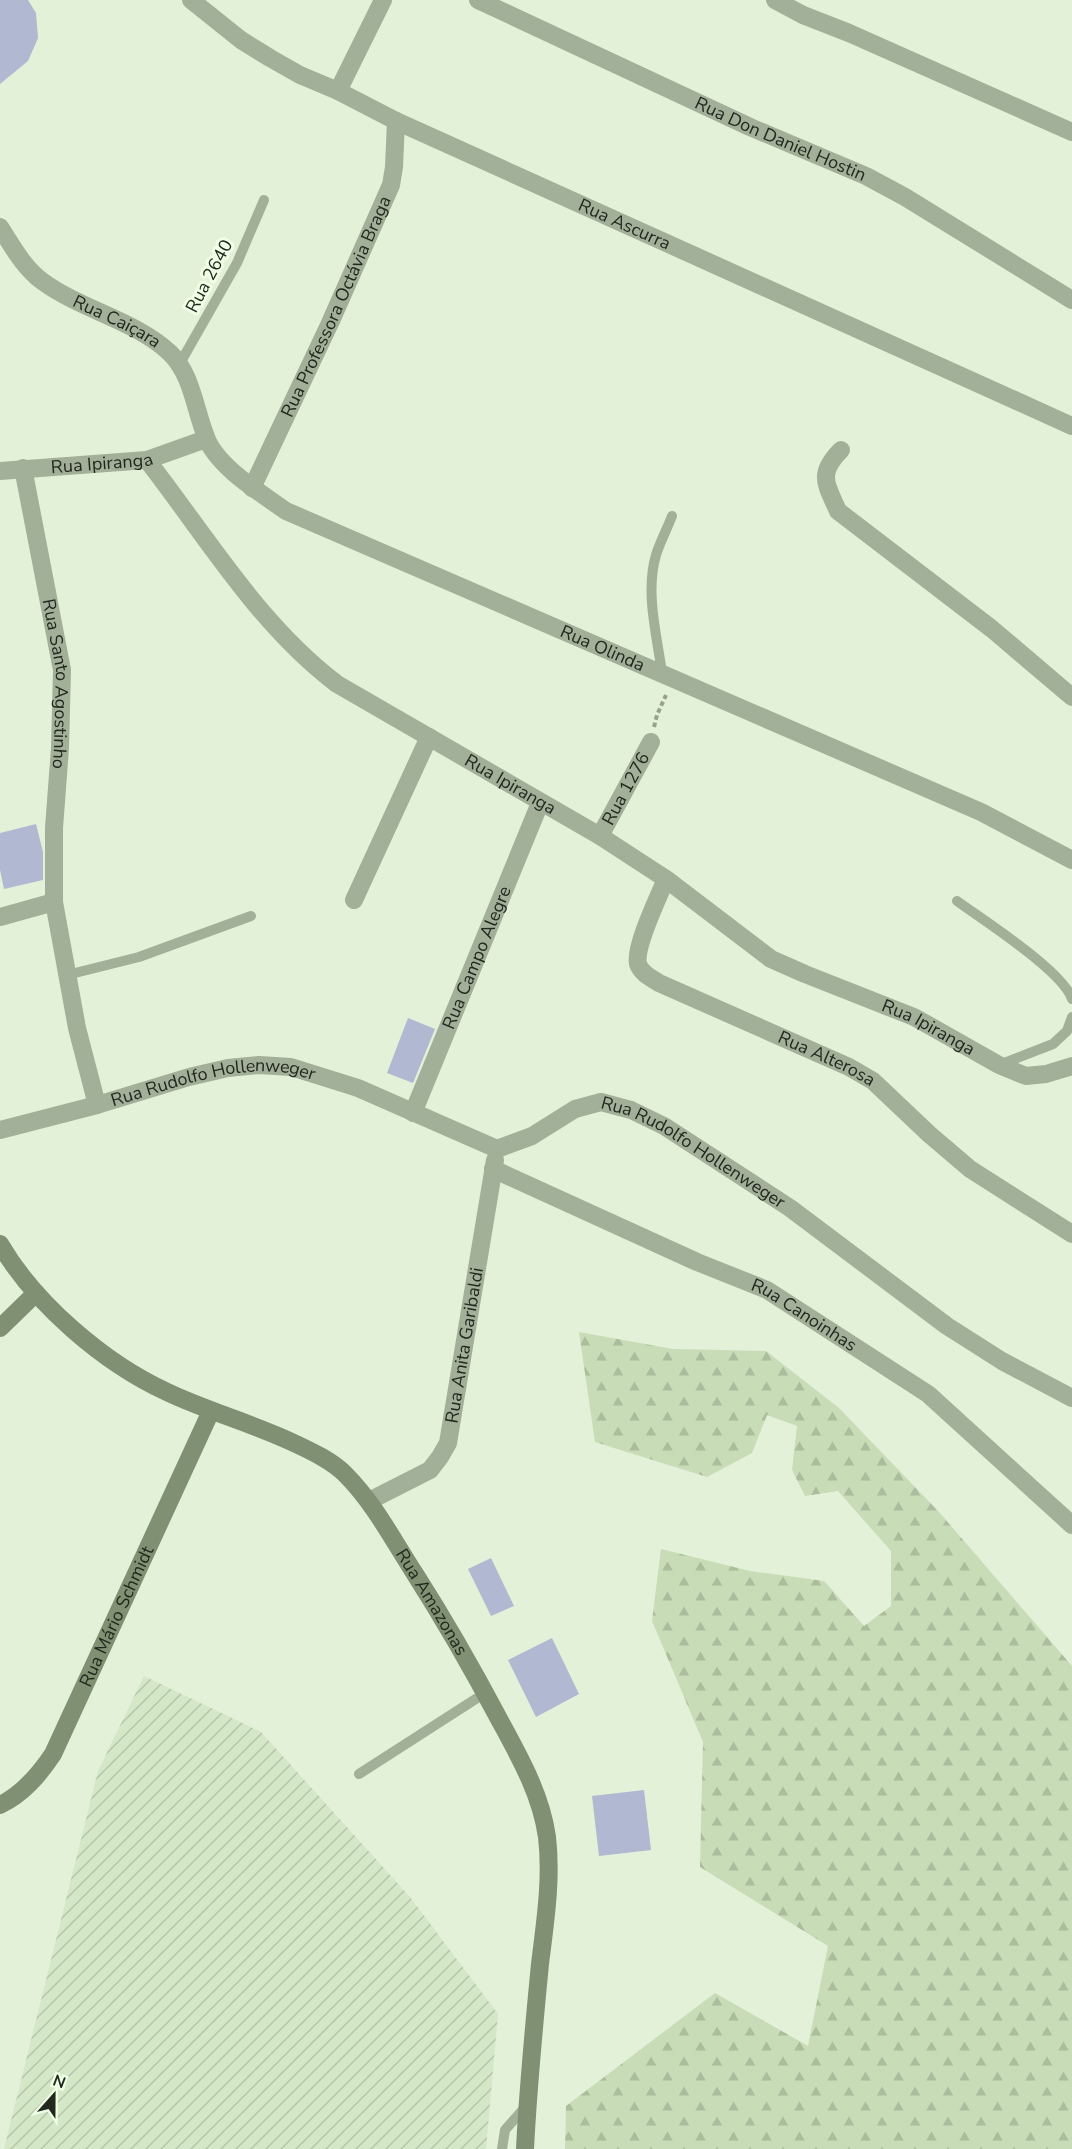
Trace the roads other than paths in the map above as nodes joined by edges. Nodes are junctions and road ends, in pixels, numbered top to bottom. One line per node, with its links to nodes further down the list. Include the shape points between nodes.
1 (191, 0): 5 (street, Rua Ascurra, via 241,40 300,75)
2 (383, 0): 5 (street)
3 (478, 0): 10 (street, Rua Don Daniel Hostin, via 750,127 866,176)
4 (775, 0): 7 (street)
5 (338, 91): 6 (street, Rua Ascurra)
6 (396, 121): 12 (street, Rua Ascurra); 18 (street, Rua Professora Octávia Braga, via 391,185)
7 (1072, 132)
8 (264, 200): 11 (lane, Rua 2640, via 237,264)
9 (0, 227): 11 (street, Rua Caiçara, via 40,280 72,301 144,334)
10 (1072, 300)
11 (180, 365): 13 (street, Rua Caiçara)
12 (1072, 426)
13 (206, 439): 15 (street); 18 (street, Rua Olinda)
14 (841, 450): 21 (street, via 828,463 825,482 838,511 992,628)
15 (147, 460): 16 (street, Rua Ipiranga); 22 (street, Rua Ipiranga, via 208,546 288,642 337,684)
16 (23, 468): 17 (street, Rua Ipiranga); 30 (street, Rua Santo Agostinho, via 62,670)
17 (0, 471)
18 (252, 488): 20 (street, Rua Olinda, via 286,511)
19 (672, 516): 20 (lane, via 656,556 652,581 654,615)
20 (668, 676): 26 (street, Rua Olinda, via 981,812)
21 (1072, 697)
22 (429, 737): 24 (street, Rua Ipiranga); 28 (street)
23 (651, 742): 25 (street, Rua 1276)
24 (540, 803): 25 (street, Rua Ipiranga); 39 (street, Rua Campo Alegre)
25 (600, 836): 27 (street, Rua Ipiranga)
26 (1072, 860)
27 (666, 879): 36 (street, Rua Ipiranga, via 771,959 914,1017); 43 (street, Rua Alterosa, via 639,950 638,963 644,974 873,1081 970,1169)
28 (354, 900)
29 (957, 901): 34 (lane, via 1059,979)
30 (54, 902): 32 (street); 33 (street, Rua Santo Agostinho)
31 (251, 916): 33 (lane, via 140,957)
32 (0, 917)
33 (67, 975): 38 (street, Rua Santo Agostinho)
34 (1072, 999)
35 (1072, 1017): 36 (lane, via 1067,1031 1053,1044)
36 (999, 1065): 37 (street, Rua Ipiranga, via 1026,1076)
37 (1072, 1066)
38 (97, 1105): 39 (street, Rua Rudolfo Hollenweger, via 189,1077 259,1065 291,1067 358,1088); 40 (street, Rua Rudolfo Hollenweger)
39 (413, 1113): 41 (street, Rua Rudolfo Hollenweger)
40 (0, 1130)
41 (497, 1149): 42 (street, Rua Anita Garibaldi); 47 (street, Rua Rudolfo Hollenweger, via 532,1136 575,1109 601,1102 632,1110 664,1126 790,1208 947,1326)
42 (493, 1170): 49 (street, Rua Anita Garibaldi, via 448,1443 430,1470); 50 (street, Rua Canoinhas, via 767,1290 928,1394)
43 (1072, 1234)
44 (0, 1244): 45 (main road, Rua Amazonas)
45 (36, 1293): 46 (main road); 48 (main road, Rua Amazonas, via 114,1363 165,1392)
46 (0, 1328)
47 (1072, 1398)
48 (211, 1411): 49 (main road, Rua Amazonas, via 322,1457 343,1472); 53 (main road, Rua Mário Schmidt, via 65,1729 42,1770)
49 (369, 1501): 51 (main road, Rua Amazonas)
50 (1072, 1525)
51 (485, 1693): 52 (lane); 54 (main road, Rua Amazonas, via 539,1802 547,1838 547,1898)
52 (359, 1774)
53 (7, 1802)
54 (527, 2105): 55 (lane, via 505,2130); 56 (main road, Rua Amazonas)
55 (502, 2149)
56 (525, 2149)

